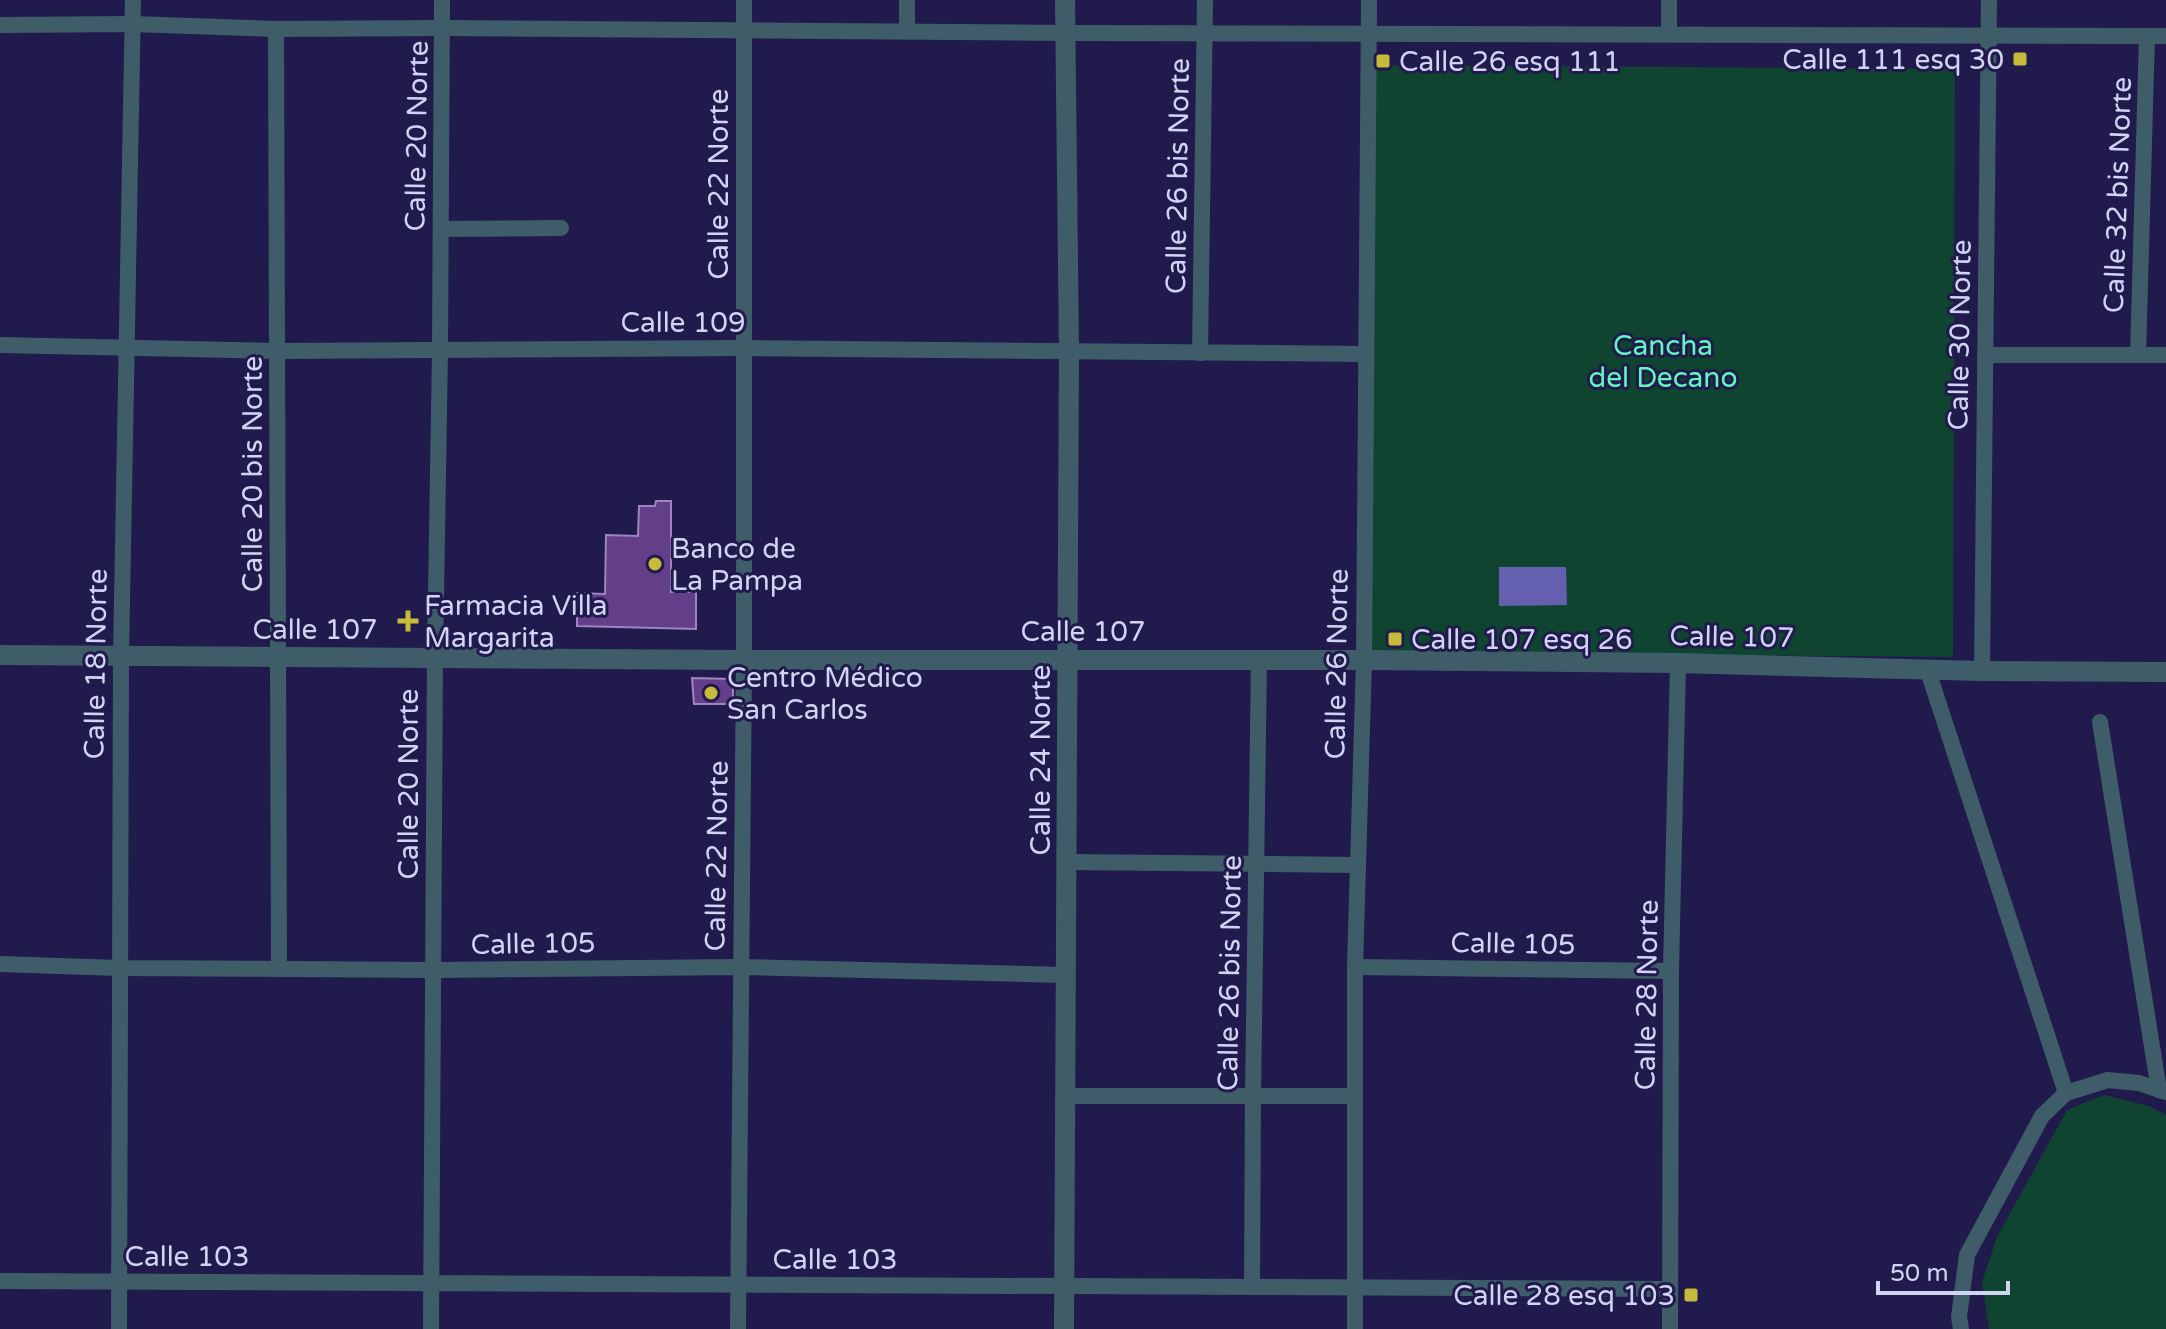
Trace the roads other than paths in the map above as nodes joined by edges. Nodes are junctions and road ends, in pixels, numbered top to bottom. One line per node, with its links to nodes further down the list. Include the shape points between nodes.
1 (133, 0): 10 (street, Calle 18 Norte)
2 (442, 0): 12 (street, Calle 20 Norte)
3 (744, 0): 15 (street, Calle 22 Norte)
4 (907, 0): 14 (street)
5 (1065, 0): 16 (street, Calle 24 Norte)
6 (1205, 0): 17 (street, Calle 26 bis Norte)
7 (1369, 0): 18 (street, Calle 26 Norte)
8 (1669, 0): 19 (street)
9 (1989, 0): 20 (street, Calle 30 Norte)
10 (132, 24): 11 (street); 13 (street); 26 (street, Calle 18 Norte)
11 (0, 25)
12 (444, 28): 13 (street); 15 (street); 24 (street, Calle 20 Norte)
13 (276, 29): 29 (street, Calle 20 bis Norte)
14 (907, 30): 15 (street); 16 (street)
15 (744, 31): 27 (street, Calle 22 Norte)
16 (1065, 33): 17 (street); 30 (street, Calle 24 Norte)
17 (1205, 33): 18 (street); 31 (street, Calle 26 bis Norte)
18 (1369, 33): 19 (street); 32 (street, Calle 26 Norte)
19 (1669, 34): 20 (street)
20 (1988, 36): 21 (street); 33 (street, Calle 30 Norte)
21 (2147, 36): 22 (street); 34 (street, Calle 32 bis Norte)
22 (2166, 36)
23 (561, 228): 24 (street)
24 (442, 229): 28 (street, Calle 20 Norte)
25 (0, 345): 26 (street, Calle 109)
26 (126, 346): 29 (street, Calle 109); 37 (street, Calle 18 Norte)
27 (743, 348): 28 (street, Calle 109); 30 (street, Calle 109); 42 (street, Calle 22 Norte)
28 (440, 349): 29 (street, Calle 109); 39 (street, Calle 20 Norte)
29 (277, 351): 38 (street, Calle 20 bis Norte)
30 (1069, 352): 31 (street, Calle 109); 40 (street, Calle 24 Norte)
31 (1200, 353): 32 (street, Calle 109)
32 (1366, 354): 43 (street, Calle 26 Norte)
33 (1985, 355): 34 (street); 46 (street, Calle 30 Norte)
34 (2138, 355): 35 (street)
35 (2166, 355)
36 (0, 655): 37 (street, Calle 107)
37 (121, 656): 38 (street, Calle 107); 55 (street, Calle 18 Norte)
38 (278, 657): 39 (street, Calle 107); 56 (street, Calle 20 bis Norte)
39 (435, 658): 42 (street, Calle 107); 57 (street, Calle 20 Norte)
40 (1068, 658): 41 (street, Calle 107); 42 (street, Calle 107); 49 (street, Calle 24 Norte)
41 (1259, 659): 43 (street, Calle 107); 50 (street, Calle 26 bis Norte)
42 (744, 660): 53 (street, Calle 22 Norte)
43 (1364, 660): 44 (street, Calle 107); 51 (street, Calle 26 Norte)
44 (1678, 663): 45 (street, Calle 107); 58 (street, Calle 28 Norte)
45 (1927, 668): 46 (street, Calle 107); 61 (street)
46 (1982, 671): 47 (street, Calle 107)
47 (2166, 672)
48 (2100, 722): 60 (street)
49 (1067, 862): 50 (street); 59 (street, Calle 24 Norte)
50 (1257, 865): 51 (street); 63 (street, Calle 26 bis Norte)
51 (1357, 865): 54 (street, Calle 26 Norte)
52 (0, 964): 55 (street, Calle 105)
53 (741, 967): 57 (street, Calle 105); 59 (street, Calle 105); 68 (street, Calle 22 Norte)
54 (1355, 967): 58 (street, Calle 105); 64 (street, Calle 26 Norte)
55 (119, 968): 56 (street, Calle 105); 66 (street, Calle 18 Norte)
56 (279, 968): 57 (street, Calle 105)
57 (434, 970): 67 (street, Calle 20 Norte)
58 (1671, 971): 72 (street, Calle 28 Norte)
59 (1066, 975): 62 (street, Calle 24 Norte)
60 (2163, 1092): 61 (street, via 2108,1080)
61 (2066, 1093): 79 (street, via 2042,1116 1967,1255)
62 (1065, 1096): 63 (street); 69 (street, Calle 24 Norte)
63 (1253, 1096): 64 (street); 70 (street, Calle 26 bis Norte)
64 (1355, 1096): 71 (street, Calle 26 Norte)
65 (0, 1281): 66 (street, Calle 103)
66 (119, 1281): 67 (street, Calle 103); 73 (street, Calle 18 Norte)
67 (432, 1283): 68 (street, Calle 103); 74 (street, Calle 20 Norte)
68 (738, 1285): 69 (street, Calle 103); 75 (street, Calle 22 Norte)
69 (1064, 1287): 70 (street, Calle 103); 76 (street, Calle 24 Norte)
70 (1252, 1287): 71 (street, Calle 103)
71 (1355, 1288): 72 (street, Calle 103); 77 (street, Calle 26 Norte)
72 (1670, 1289): 78 (street, Calle 28 Norte)
73 (119, 1329)
74 (431, 1329)
75 (738, 1329)
76 (1064, 1329)
77 (1355, 1329)
78 (1670, 1329)
79 (1961, 1329)

